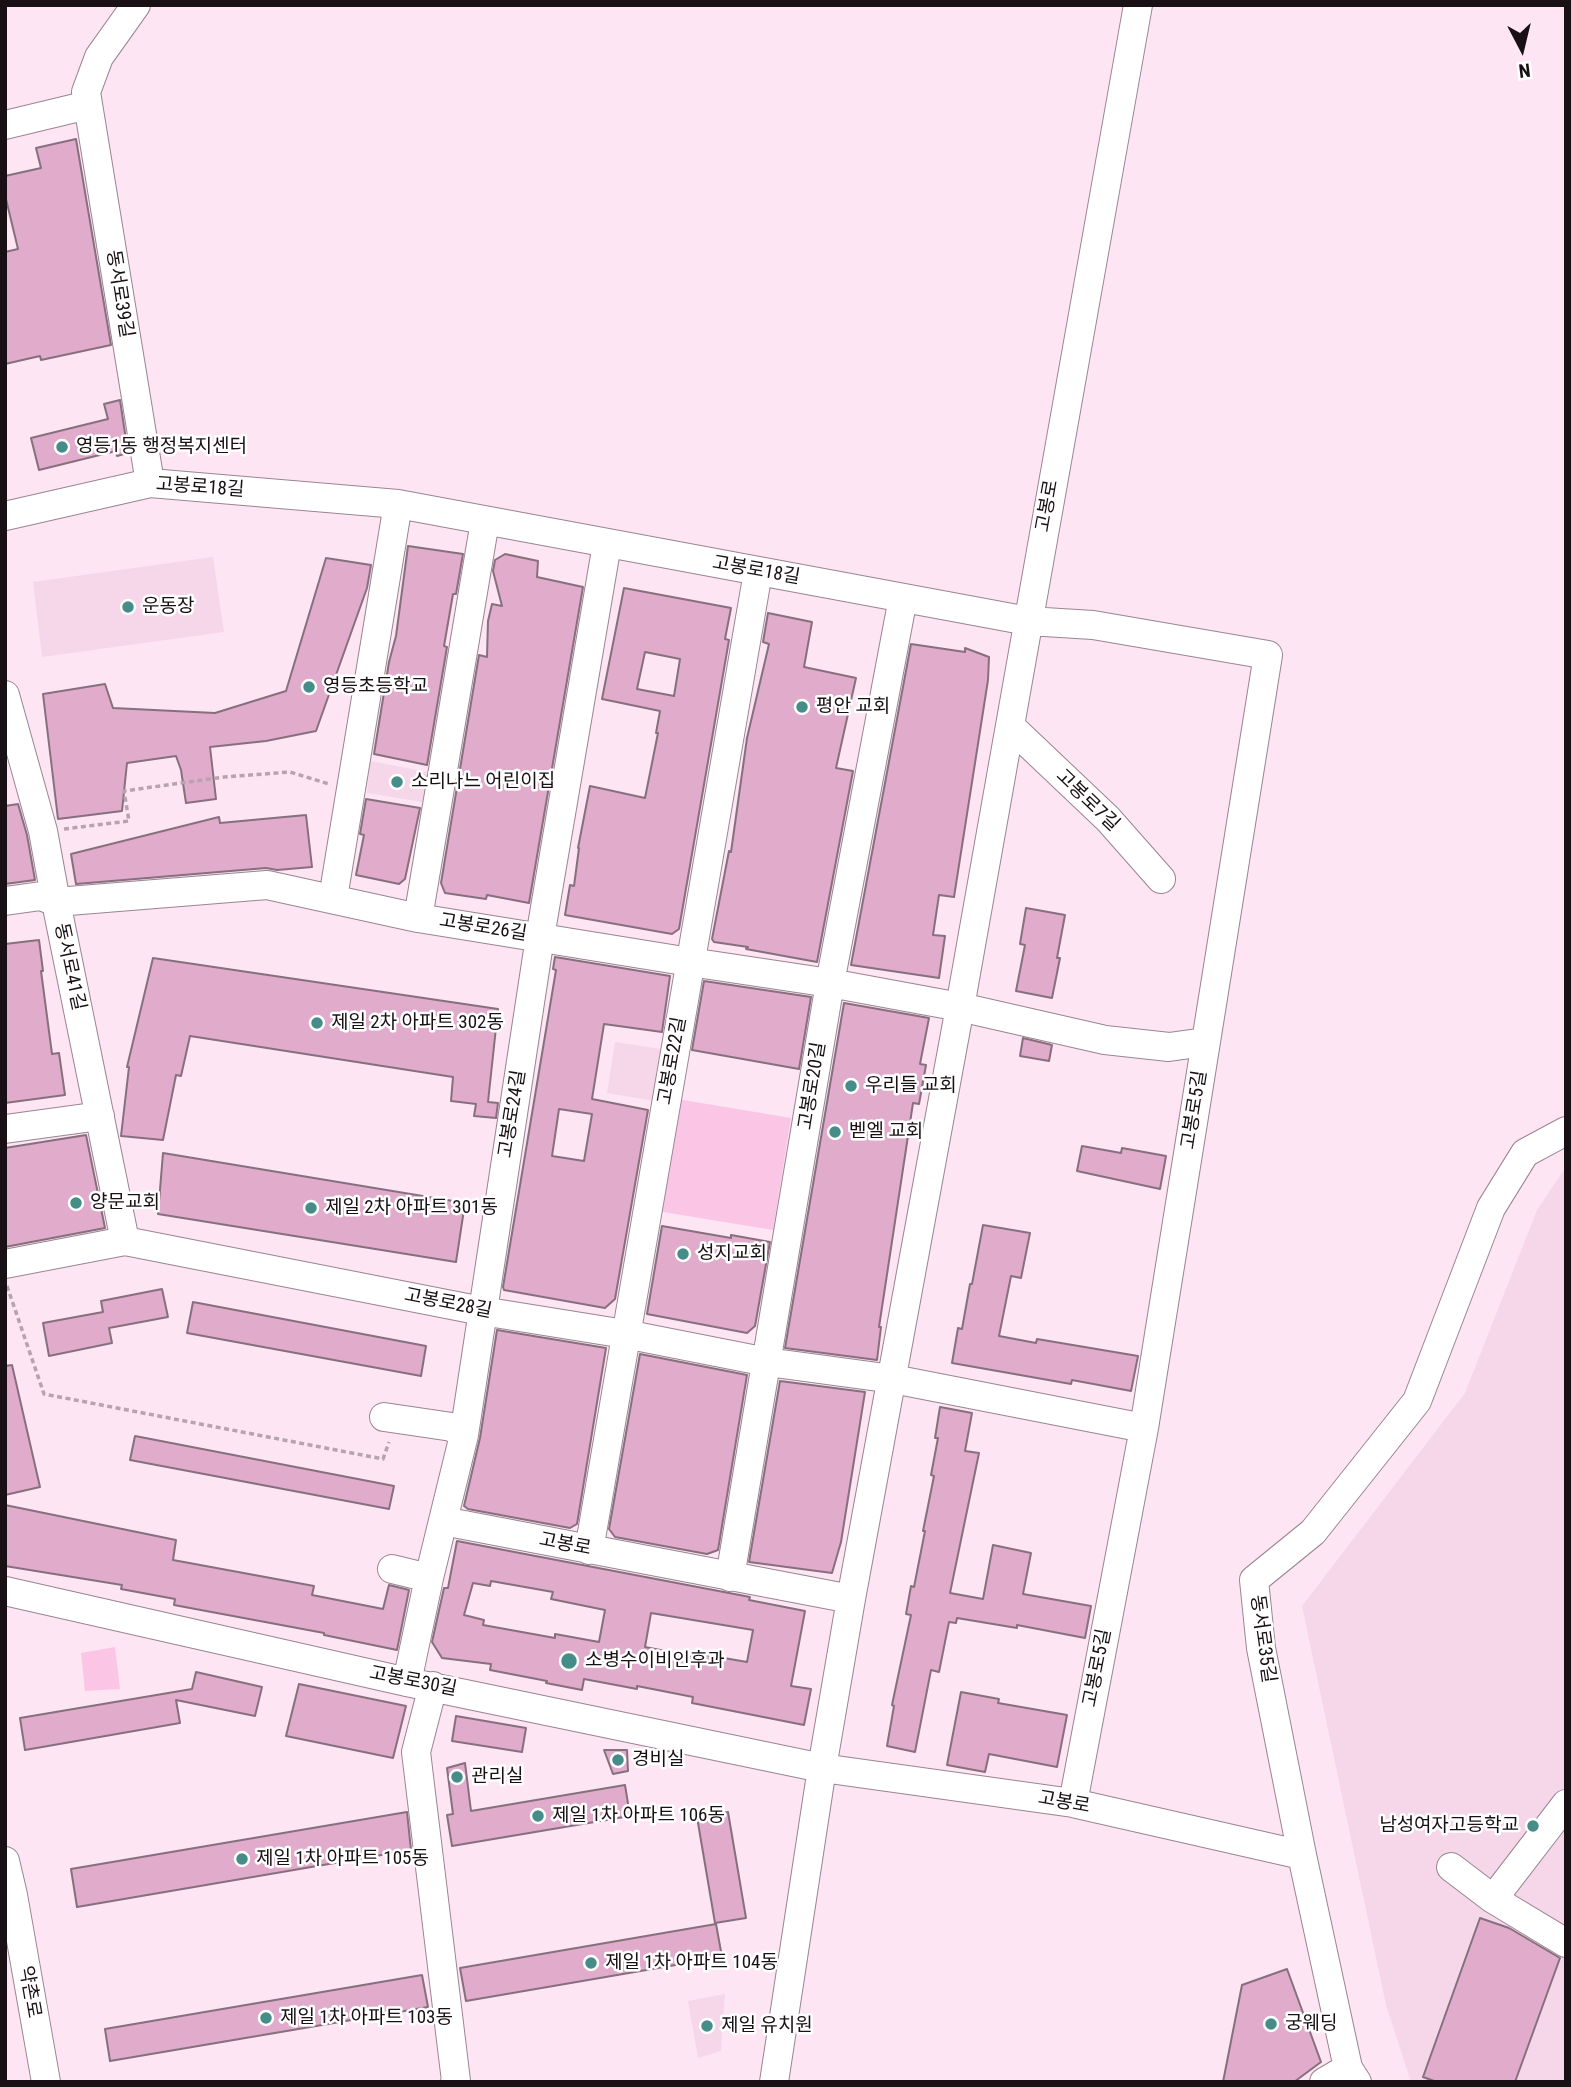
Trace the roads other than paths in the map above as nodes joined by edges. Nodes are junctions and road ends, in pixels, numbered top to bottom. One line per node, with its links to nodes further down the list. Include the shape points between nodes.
1 (136, 5): 3 (street, 동서로39길, via 99,57 86,92)
2 (1138, 5): 12 (street, 고봉로)
3 (88, 105): 4 (street); 5 (street, 동서로39길)
4 (5, 125)
5 (150, 483): 6 (street, 고봉로18길); 7 (street, 고봉로18길)
6 (398, 504): 8 (street, 고봉로18길); 16 (street)
7 (5, 516)
8 (485, 521): 9 (street, 고봉로18길); 19 (street)
9 (607, 544): 10 (street, 고봉로18길); 20 (street, 고봉로24길)
10 (758, 572): 11 (street, 고봉로18길); 21 (street, 고봉로22길)
11 (903, 598): 12 (street, 고봉로18길); 22 (street, 고봉로20길)
12 (1028, 621): 14 (street, 고봉로); 24 (street, 고봉로5길, via 1093,625 1269,655)
13 (5, 695): 18 (street, 동서로41길, via 43,831)
14 (1010, 726): 15 (street, 고봉로7길, via 1108,819); 23 (street, 고봉로)
15 (1161, 879)
16 (333, 898): 18 (street, 고봉로26길, via 267,885); 19 (street, 고봉로26길)
17 (5, 901): 18 (street, 고봉로26길, via 41,896)
18 (56, 902): 25 (street, 동서로41길)
19 (418, 918): 20 (street, 고봉로26길)
20 (540, 937): 21 (street, 고봉로26길); 30 (street, 고봉로24길)
21 (690, 962): 22 (street, 고봉로26길); 31 (street, 고봉로22길)
22 (830, 983): 23 (street, 고봉로26길); 32 (street, 고봉로20길)
23 (961, 1007): 24 (street, via 1105,1040 1169,1047); 33 (street, 고봉로)
24 (1205, 1042): 35 (street, 고봉로5길)
25 (100, 1116): 26 (street); 28 (street, 동서로41길)
26 (5, 1129)
27 (1566, 1131): 48 (street, 동서로35길, via 1525,1153 1491,1208 1417,1401 1313,1532 1254,1580 1261,1648)
28 (125, 1241): 29 (street, 고봉로28길); 30 (street, 고봉로28길)
29 (5, 1264)
30 (482, 1311): 31 (street, 고봉로28길); 36 (street, 고봉로24길)
31 (625, 1334): 32 (street, 고봉로28길); 38 (street, 고봉로22길)
32 (767, 1362): 33 (street, 고봉로28길); 40 (street, 고봉로20길)
33 (893, 1379): 35 (street); 43 (street, 고봉로)
34 (390, 1418): 36 (street, via 452,1427)
35 (1144, 1428): 46 (street, 고봉로5길)
36 (464, 1435): 37 (street, 고봉로24길)
37 (443, 1521): 38 (street, 고봉로); 41 (street, 고봉로24길)
38 (589, 1550): 40 (street, 고봉로)
39 (392, 1569): 41 (street)
40 (730, 1577): 43 (street, 고봉로)
41 (429, 1578): 44 (street, 고봉로24길)
42 (5, 1591): 44 (street, 고봉로30길)
43 (851, 1599): 45 (street, 고봉로)
44 (430, 1685): 45 (street, 고봉로30길); 55 (street, 고봉로24길, via 430,1757 418,1769)
45 (822, 1769): 46 (street, 고봉로); 56 (street, 고봉로)
46 (1073, 1803): 48 (street, 고봉로)
47 (1566, 1804): 51 (street)
48 (1302, 1855): 53 (street, 동서로35길)
49 (5, 1861): 54 (street, 약촌로)
50 (1451, 1867): 51 (street)
51 (1493, 1899): 52 (street)
52 (1566, 1943)
53 (1343, 2077)
54 (46, 2082)
55 (455, 2082)
56 (774, 2082)

